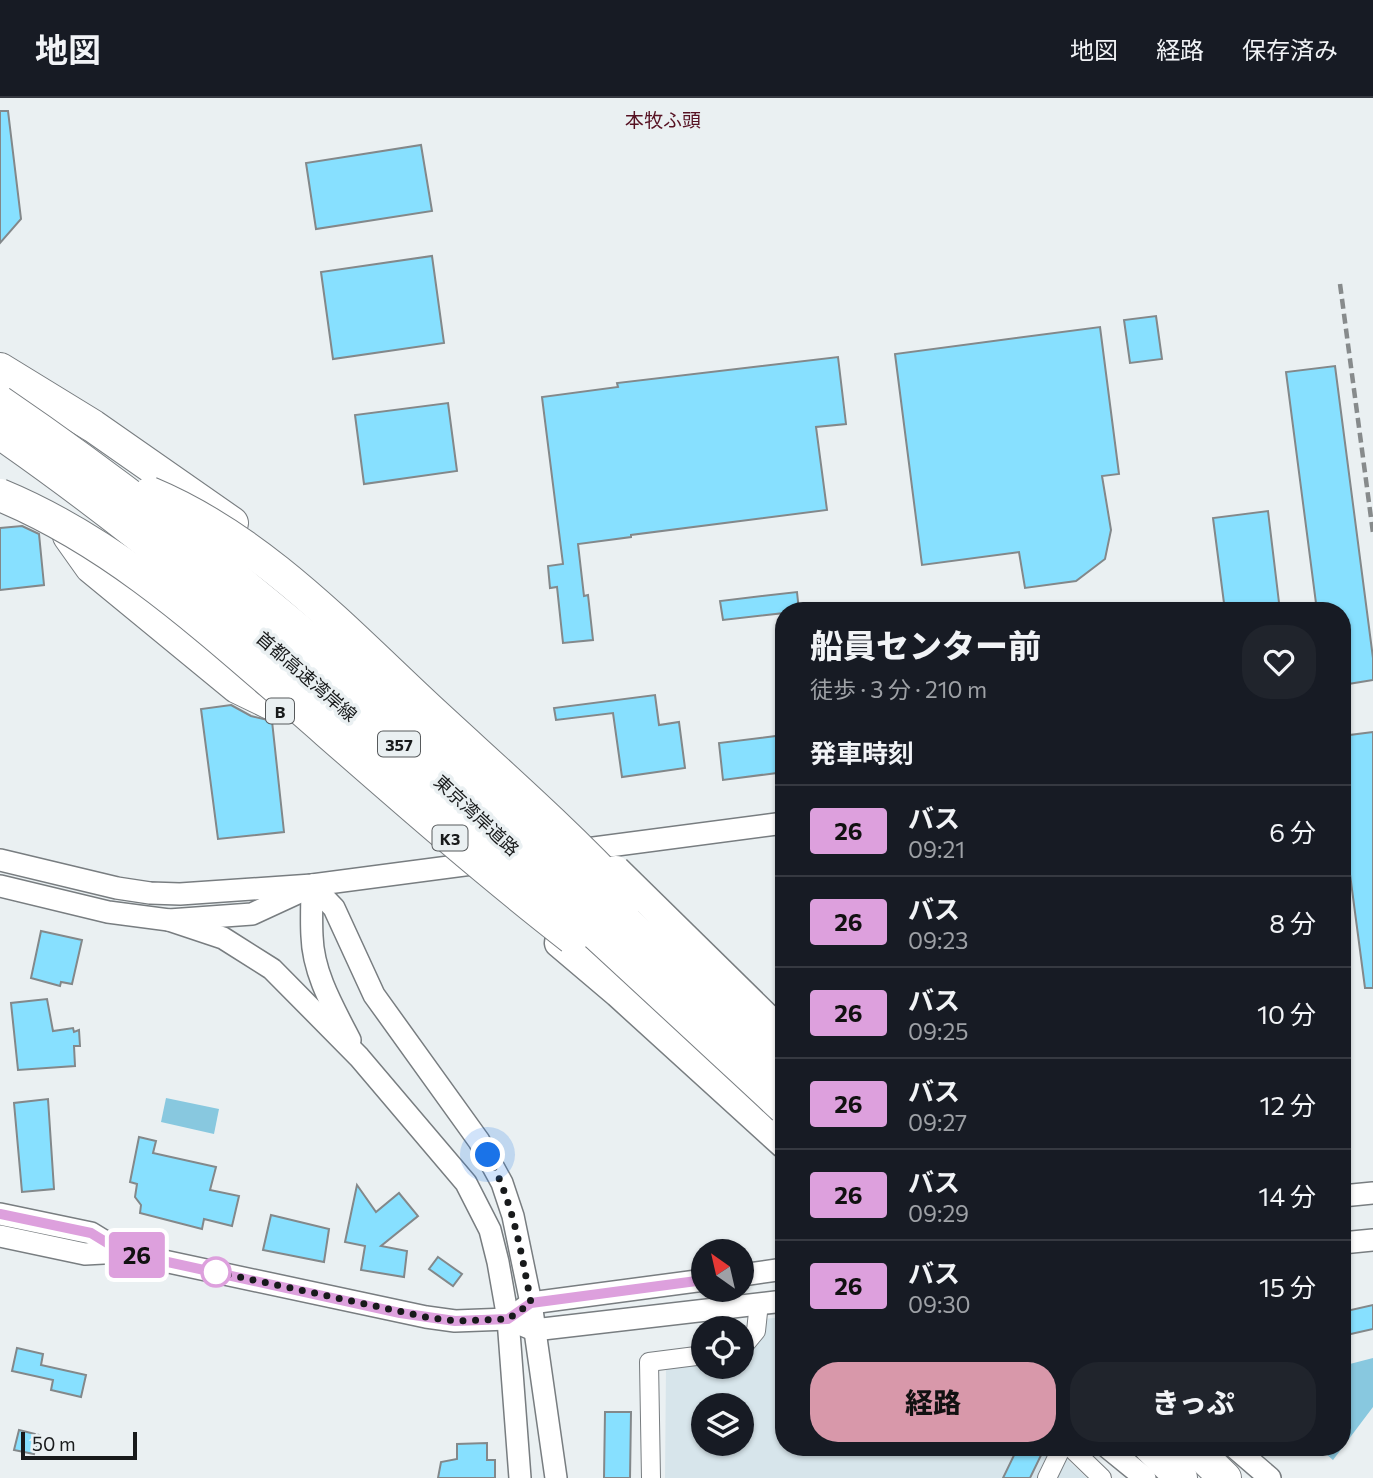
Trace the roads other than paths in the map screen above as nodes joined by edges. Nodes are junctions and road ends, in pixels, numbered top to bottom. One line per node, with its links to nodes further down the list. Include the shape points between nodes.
1 (0, 369): 12 (highway, via 93,426 283,562 359,624)
2 (0, 388): 12 (highway, bridge, via 81,442)
3 (0, 396): 22 (highway, 東京湾岸道路 / 357, bridge, via 94,466 375,705)
4 (0, 402): 21 (highway, 首都高速湾岸線, bridge, via 143,504 277,610 426,739)
5 (0, 408): 10 (highway, 東京湾岸道路 / 357, bridge)
6 (0, 433): 23 (highway, 首都高速湾岸線, bridge, via 125,523 430,783)
7 (0, 454): 20 (highway, bridge, via 65,465 141,489 193,514 265,561 568,837)
8 (0, 480): 17 (highway, B, bridge)
9 (0, 495): 23 (highway, K3, bridge, via 41,512 116,557 222,640)
10 (160, 536): 17 (highway, bridge); 24 (highway, 東京湾岸道路 / 357, via 436,777)
11 (775, 824): 15 (street)
12 (573, 825): 18 (highway, bridge)
13 (0, 860): 15 (street, via 150,893)
14 (0, 886): 16 (street, via 108,912)
15 (312, 886): 16 (street, via 252,914); 19 (street, via 312,938 320,976); 38 (street, via 334,908 383,1008 496,1169 513,1216)
16 (169, 920): 19 (street, via 223,938 257,958)
17 (559, 943): 23 (highway)
18 (775, 1026)
19 (359, 1057): 40 (street, via 456,1168 474,1196 494,1244)
20 (775, 1057)
21 (775, 1059)
22 (775, 1072)
23 (738, 1084): 25 (highway, 首都高速湾岸線, bridge); 26 (highway)
24 (775, 1090)
25 (775, 1103)
26 (775, 1132)
27 (1373, 1193): 28 (street)
28 (1351, 1195)
29 (0, 1214): 33 (street, via 91,1233)
30 (0, 1236): 33 (street, via 85,1254)
31 (1373, 1240): 32 (street)
32 (1351, 1242)
33 (122, 1252): 40 (street, via 413,1315 455,1321)
34 (775, 1270): 35 (street)
35 (754, 1273)
36 (691, 1282): 38 (street)
37 (775, 1302): 39 (street)
38 (531, 1303): 40 (street); 41 (street)
39 (759, 1303): 41 (street); 42 (street)
40 (508, 1319): 41 (street); 52 (street)
41 (534, 1330): 53 (street)
42 (754, 1334)
43 (691, 1357): 54 (street, via 649,1362)
44 (1058, 1456): 55 (street)
45 (1079, 1456): 56 (street)
46 (1118, 1456): 57 (street)
47 (1159, 1456): 58 (highway)
48 (1173, 1456): 59 (highway)
49 (1192, 1456): 60 (highway)
50 (1202, 1456): 61 (highway)
51 (1244, 1456): 62 (street)
52 (520, 1478)
53 (556, 1478)
54 (651, 1478)
55 (1047, 1478)
56 (1102, 1478)
57 (1146, 1478)
58 (1181, 1478)
59 (1196, 1478)
60 (1215, 1478)
61 (1225, 1478)
62 (1270, 1478)

